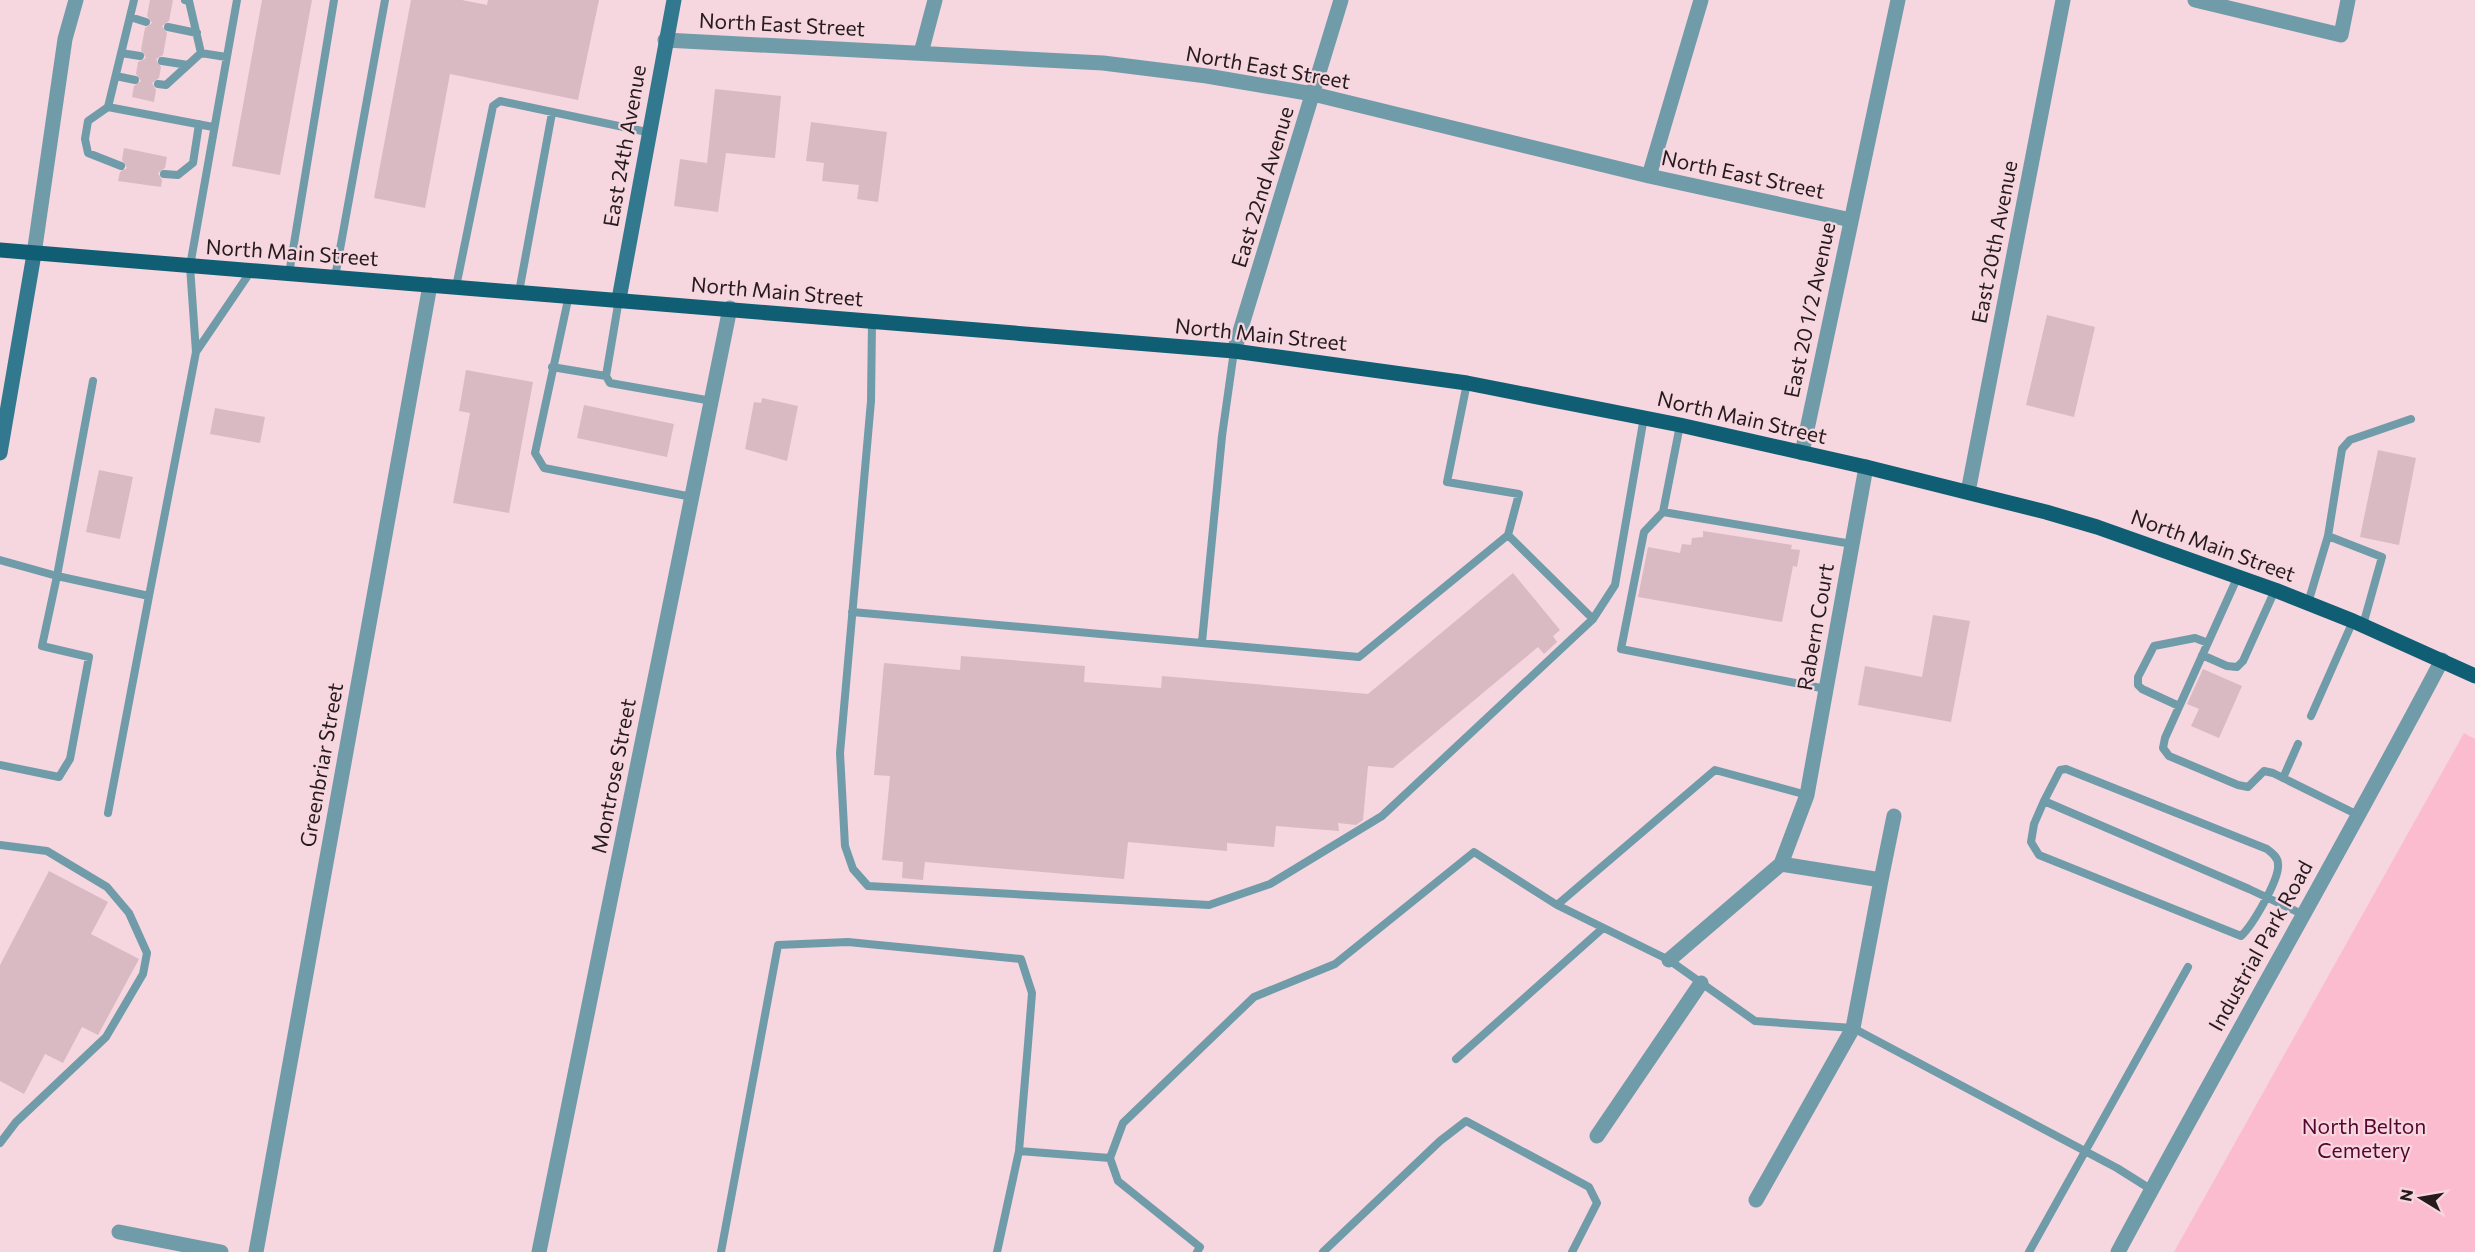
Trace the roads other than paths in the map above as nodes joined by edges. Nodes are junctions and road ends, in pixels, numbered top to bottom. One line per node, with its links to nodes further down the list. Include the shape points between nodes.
1 (76, 0): 41 (street, via 65,39)
2 (134, 0): 15 (lane)
3 (186, 0): 18 (lane)
4 (237, 0): 24 (lane)
5 (334, 0): 44 (lane)
6 (385, 0): 45 (lane)
7 (674, 0): 19 (street, East 24th Avenue)
8 (935, 0): 22 (street)
9 (1341, 0): 30 (street, East 22nd Avenue)
10 (1701, 0): 38 (street)
11 (1898, 0): 39 (street, East 20 1/2 Avenue)
12 (2063, 0): 66 (street, East 20th Avenue)
13 (2195, 0): 14 (street, via 2341,35)
14 (2348, 0)
15 (130, 17): 16 (lane); 20 (lane)
16 (146, 22)
17 (168, 27): 18 (lane)
18 (197, 33): 21 (lane)
19 (665, 40): 22 (street, North East Street); 35 (street, East 24th Avenue)
20 (121, 53): 23 (lane); 27 (lane)
21 (201, 53): 24 (lane); 26 (lane)
22 (921, 53): 30 (street, North East Street, via 1103,63)
23 (140, 56)
24 (226, 57): 34 (lane)
25 (162, 61): 26 (lane)
26 (188, 65): 29 (lane, via 166,85)
27 (116, 76): 28 (lane); 31 (lane)
28 (135, 80)
29 (158, 84)
30 (1313, 94): 38 (street, North East Street); 53 (street, East 22nd Avenue)
31 (108, 107): 33 (lane); 36 (lane, via 88,121 88,153)
32 (552, 113): 35 (lane); 47 (lane, via 500,101 493,106); 48 (lane)
33 (199, 124): 34 (lane); 37 (lane, via 193,163 178,175)
34 (213, 127): 42 (lane)
35 (647, 132): 50 (street, East 24th Avenue)
36 (121, 166)
37 (164, 174)
38 (1649, 176): 39 (street, North East Street)
39 (1851, 220): 64 (street, East 20 1/2 Avenue)
40 (0, 250): 41 (main road, North Main Street)
41 (34, 254): 42 (main road, North Main Street); 63 (street)
42 (190, 266): 43 (main road, North Main Street); 54 (lane)
43 (251, 271): 44 (main road, North Main Street); 54 (lane)
44 (289, 274): 45 (main road, North Main Street)
45 (335, 277): 46 (main road, North Main Street)
46 (430, 285): 47 (main road, North Main Street); 119 (street, Greenbriar Street)
47 (456, 287): 48 (main road, North Main Street)
48 (519, 292): 49 (main road, North Main Street)
49 (569, 296): 50 (main road, North Main Street); 55 (lane)
50 (619, 299): 51 (main road, North Main Street); 56 (lane)
51 (730, 308): 52 (main road, North Main Street); 59 (street, Montrose Street)
52 (872, 321): 53 (main road, North Main Street); 78 (lane, via 871,401)
53 (1233, 351): 58 (main road, North Main Street); 81 (lane)
54 (196, 352): 76 (lane)
55 (552, 367): 56 (lane); 67 (lane, via 535,453 544,468)
56 (606, 376): 59 (lane, via 610,383)
57 (93, 381): 73 (lane)
58 (1467, 383): 60 (main road, North Main Street); 69 (lane, via 1447,482 1520,494)
59 (712, 401): 67 (street, Montrose Street)
60 (1644, 417): 62 (main road, North Main Street); 79 (lane, via 1615,585)
61 (2411, 418): 70 (lane, via 2350,440 2342,449)
62 (1680, 425): 64 (main road, North Main Street); 68 (lane)
63 (0, 453)
64 (1802, 453): 65 (main road, North Main Street)
65 (1866, 467): 66 (main road, North Main Street); 71 (street, Rabern Court)
66 (1968, 492): 74 (main road, North Main Street, via 2097,527)
67 (692, 497): 120 (street, Montrose Street)
68 (1663, 512): 71 (lane); 86 (lane, via 1644,532 1621,649)
69 (1508, 535): 79 (lane); 81 (lane, via 1359,657)
70 (2328, 536): 77 (lane); 80 (lane, via 2382,557)
71 (1852, 544): 86 (street, Rabern Court)
72 (0, 560): 73 (lane)
73 (57, 576): 76 (lane); 90 (lane, via 42,646 89,657 70,759 59,777)
74 (2238, 576): 75 (main road, North Main Street); 82 (lane)
75 (2275, 590): 77 (main road, North Main Street); 83 (lane, via 2244,661 2236,667 2227,666)
76 (149, 596): 94 (lane)
77 (2308, 603): 80 (main road, North Main Street)
78 (852, 612): 79 (lane, via 840,753 845,846 853,869 868,886 1209,905 1270,884 1382,816); 81 (lane)
79 (1593, 619)
80 (2358, 623): 84 (main road, North Main Street); 88 (lane)
81 (1202, 642)
82 (2208, 643): 83 (lane); 87 (lane, via 2195,638 2154,646 2138,677 2142,689)
83 (2202, 655): 87 (lane)
84 (2442, 660): 85 (main road, North Main Street); 95 (street, Industrial Park Road)
85 (2475, 676)
86 (1826, 689): 92 (street, Rabern Court)
87 (2179, 706): 91 (lane, via 2165,738 2163,748 2169,756 2248,787 2264,771)
88 (2311, 716)
89 (2298, 744): 91 (lane)
90 (0, 765)
91 (2283, 778): 95 (lane)
92 (1807, 795): 98 (street, Rabern Court); 101 (lane, via 1715,770)
93 (2044, 801): 100 (lane); 100 (lane, via 2060,770 2066,769 2267,849 2279,866); 100 (lane, via 2031,842 2039,855 2241,936)
94 (108, 813)
95 (2358, 815): 102 (street, Industrial Park Road)
96 (1894, 816): 99 (street)
97 (0, 845): 110 (lane, via 47,851 107,887 129,913 147,953 143,974 106,1037 16,1122)
98 (1781, 864): 99 (street); 104 (street)
99 (1881, 880): 107 (street)
100 (2266, 897): 102 (lane)
101 (1557, 904): 103 (lane); 113 (lane, via 1474,852 1335,964 1254,997 1123,1123)
102 (2302, 914): 114 (street, Industrial Park Road)
103 (1603, 928): 104 (lane); 108 (lane)
104 (1669, 960): 106 (lane)
105 (2188, 967): 112 (lane)
106 (1701, 983): 107 (lane, via 1755,1021); 109 (street)
107 (1853, 1028): 112 (lane); 115 (street)
108 (1456, 1059)
109 (1597, 1136)
110 (0, 1143)
111 (1019, 1151): 113 (lane); 121 (lane, via 1032,993 1021,959 848,942 778,945); 122 (lane)
112 (2086, 1151): 114 (lane); 126 (lane)
113 (1110, 1158): 117 (lane, via 1118,1181)
114 (2152, 1190): 127 (street, Industrial Park Road)
115 (1756, 1200)
116 (119, 1232): 118 (street)
117 (1199, 1249): 123 (lane)
118 (222, 1252)
119 (256, 1252)
120 (539, 1252)
121 (721, 1252)
122 (997, 1252)
123 (1210, 1252)
124 (1323, 1252): 125 (lane, via 1466,1121 1589,1187 1597,1203)
125 (1572, 1252)
126 (2029, 1252)
127 (2118, 1252)

